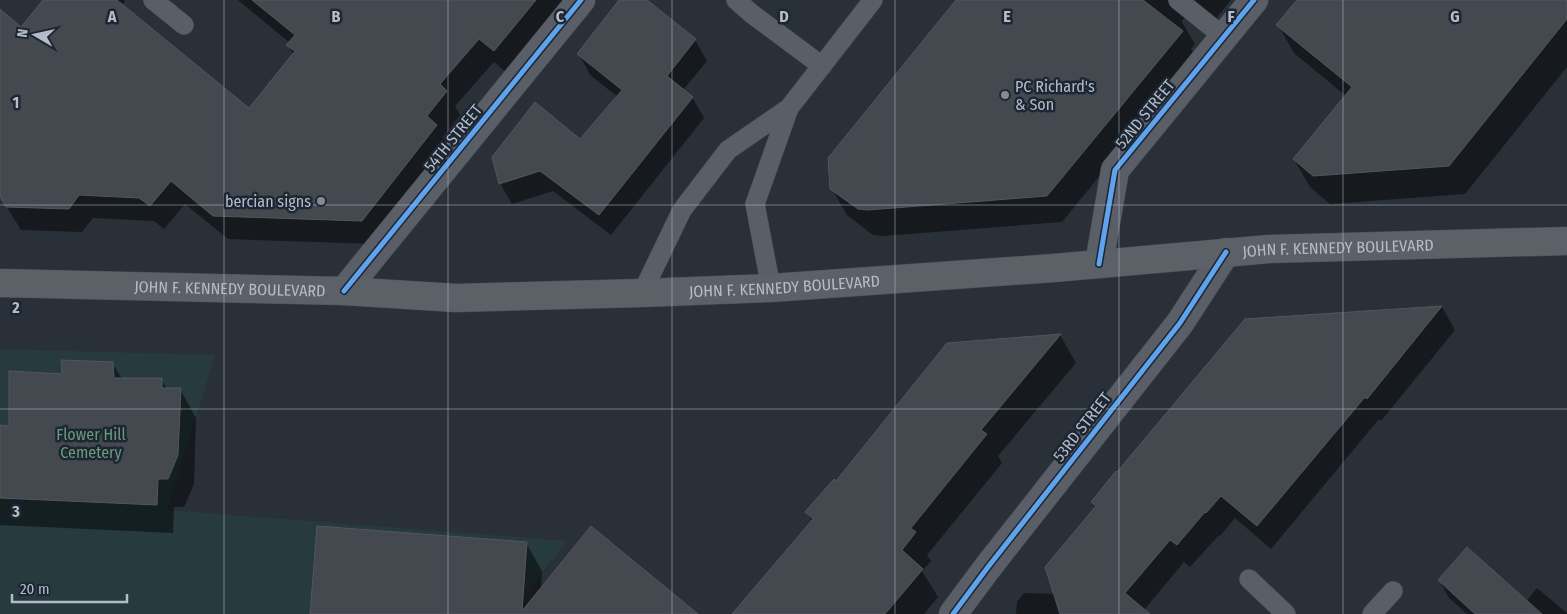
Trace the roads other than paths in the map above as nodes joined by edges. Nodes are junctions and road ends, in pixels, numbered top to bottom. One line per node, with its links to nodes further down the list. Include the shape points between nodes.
1 (153, 0): 7 (lane)
2 (581, 0): 16 (street, 54TH STREET)
3 (736, 0): 9 (lane)
4 (873, 0): 9 (lane)
5 (1178, 0): 8 (lane)
6 (1254, 0): 8 (street, 52ND STREET)
7 (184, 25)
8 (1224, 37): 13 (street, 52ND STREET, via 1115,170)
9 (822, 66): 10 (lane)
10 (788, 108): 15 (lane, via 754,204); 17 (lane, via 728,150 682,210)
11 (1567, 242): 12 (main road, JOHN F. KENNEDY BOULEVARD)
12 (1226, 252): 13 (main road, JOHN F. KENNEDY BOULEVARD); 20 (street, 53RD STREET, via 1180,323)
13 (1099, 264): 15 (main road, JOHN F. KENNEDY BOULEVARD)
14 (0, 283): 16 (main road, JOHN F. KENNEDY BOULEVARD)
15 (771, 288): 17 (main road, JOHN F. KENNEDY BOULEVARD)
16 (344, 291): 17 (main road, JOHN F. KENNEDY BOULEVARD, via 456,298)
17 (642, 294)
18 (1249, 579): 21 (lane)
19 (1393, 591): 22 (lane)
20 (953, 614)
21 (1286, 614)
22 (1372, 614)

